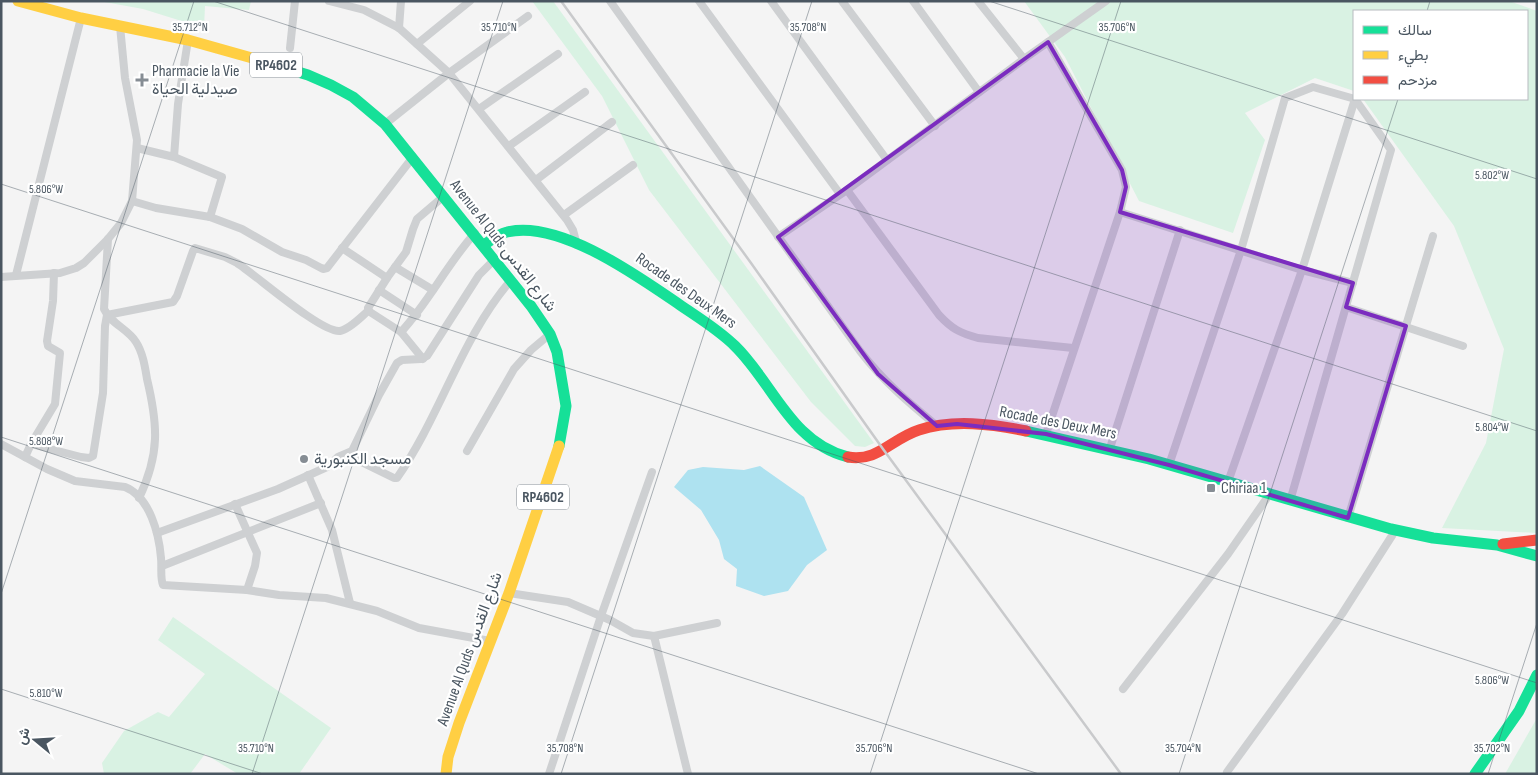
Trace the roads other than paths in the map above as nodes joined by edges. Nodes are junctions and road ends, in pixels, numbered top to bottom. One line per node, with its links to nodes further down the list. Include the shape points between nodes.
1 (18, 1): 15 (main road, Avenue Al Quds شارع القدس / RP4602)
2 (295, 1): 21 (street)
3 (330, 1): 13 (street)
4 (401, 1): 17 (street)
5 (610, 1): 50 (street)
6 (700, 1): 41 (street)
7 (770, 1): 38 (street)
8 (842, 1): 33 (street)
9 (913, 1): 26 (street)
10 (978, 1): 23 (street)
11 (1106, 1): 19 (street)
12 (467, 2): 20 (street)
13 (355, 4): 17 (street)
14 (528, 16): 24 (street)
15 (81, 18): 16 (main road, Avenue Al Quds شارع القدس / RP4602); 60 (street)
16 (120, 26): 18 (main road, Avenue Al Quds شارع القدس / RP4602); 35 (street, via 122,62)
17 (399, 28): 20 (street)
18 (188, 40): 32 (main road, Avenue Al Quds شارع القدس / RP4602, via 324,82 353,97); 36 (street)
19 (1048, 42): 23 (street); 44 (street, via 1122,170 1126,187)
20 (417, 44): 24 (street)
21 (290, 48)
22 (558, 54): 30 (street)
23 (1024, 59): 26 (street)
24 (449, 72): 30 (street); 32 (street)
25 (585, 92): 34 (street)
26 (979, 92): 33 (street)
27 (1353, 98): 55 (street, via 1313,87 1285,98)
28 (1355, 100): 58 (street)
29 (1356, 100): 64 (street, via 1391,150)
30 (479, 108): 34 (street)
31 (612, 122): 40 (street)
32 (385, 124): 37 (main road, Avenue Al Quds شارع القدس / RP4602)
33 (934, 126): 38 (street)
34 (509, 146): 40 (street)
35 (137, 148): 36 (street); 43 (street)
36 (174, 157): 46 (street, via 222,177)
37 (413, 157): 42 (main road, Avenue Al Quds شارع القدس / RP4602); 54 (street)
38 (887, 160): 41 (street)
39 (633, 165): 45 (street)
40 (536, 180): 45 (street)
41 (843, 192): 50 (street); 75 (street, via 952,328 978,338)
42 (444, 196): 48 (main road, Avenue Al Quds شارع القدس / RP4602); 57 (street, via 417,219 406,252)
43 (132, 201): 46 (street); 51 (street)
44 (1120, 212): 47 (street); 75 (street)
45 (564, 215): 53 (street)
46 (210, 218): 54 (street, via 242,229 282,252 322,268 327,268)
47 (1180, 230): 55 (street); 81 (street)
48 (474, 233): 52 (main road, Avenue Al Quds شارع القدس / RP4602); 66 (street, via 456,254)
49 (1433, 236): 71 (street)
50 (778, 237): 77 (street, via 878,374)
51 (108, 239): 59 (street, via 76,268); 69 (street, via 104,301)
52 (484, 245): 53 (main road, Rocade des Deux Mers, via 512,230 549,234); 56 (main road, Avenue Al Quds شارع القدس / RP4602)
53 (577, 245): 77 (main road, Rocade des Deux Mers, via 639,276 720,334 748,360 798,426 828,450 848,457 870,457 908,435)
54 (342, 248): 62 (street)
55 (1241, 250): 58 (street); 85 (street)
56 (495, 259): 63 (main road, Avenue Al Quds شارع القدس / RP4602); 76 (street, via 479,274)
57 (395, 267): 62 (street); 66 (street)
58 (1302, 270): 64 (street); 88 (street)
59 (54, 273): 60 (street); 80 (street, via 54,301 47,341 48,346 60,353 57,394 53,408)
60 (16, 275): 61 (street)
61 (1, 277)
62 (387, 278): 65 (street)
63 (511, 280): 73 (main road, Avenue Al Quds شارع القدس / RP4602); 83 (street, via 482,320 397,478)
64 (1353, 283): 67 (street)
65 (379, 290): 68 (street); 70 (street)
66 (434, 290): 70 (street)
67 (1346, 307): 71 (street); 91 (street)
68 (368, 311): 69 (street, via 340,331 331,330 237,263 197,247 173,302); 72 (street)
69 (107, 315): 80 (street, via 103,393 93,456 81,457); 90 (street, via 136,342 155,413 153,461)
70 (417, 315): 72 (street)
71 (1406, 326): 74 (street); 94 (street)
72 (401, 332): 76 (street)
73 (550, 334): 82 (street, via 514,369); 103 (main road, Avenue Al Quds شارع القدس / RP4602, via 557,352 566,406 563,431 556,460)
74 (1463, 346)
75 (1073, 348): 78 (street)
76 (423, 359): 83 (street, via 402,360 396,365 354,448)
77 (937, 426): 78 (main road, Rocade des Deux Mers, via 957,424)
78 (1046, 434): 81 (main road, Rocade des Deux Mers)
79 (1, 444): 84 (street)
80 (31, 444): 84 (street)
81 (1110, 448): 85 (main road, Rocade des Deux Mers)
82 (467, 451)
83 (346, 455): 87 (street)
84 (25, 457): 90 (street, via 76,481 125,487)
85 (1169, 464): 88 (main road, Rocade des Deux Mers)
86 (652, 472): 105 (street)
87 (308, 475): 92 (street); 93 (street)
88 (1228, 482): 89 (main road, Rocade des Deux Mers)
89 (1269, 495): 91 (main road, Rocade des Deux Mers); 110 (street, via 1228,554)
90 (139, 498): 97 (street, via 149,512)
91 (1290, 501): 94 (main road, Rocade des Deux Mers)
92 (321, 503): 96 (street); 104 (street, via 334,538)
93 (236, 504): 96 (street); 97 (street)
94 (1348, 518): 95 (main road, Rocade des Deux Mers)
95 (1395, 531): 99 (main road, Rocade des Deux Mers); 111 (street, via 1342,614)
96 (247, 532): 101 (street); 102 (street, via 257,554)
97 (157, 534): 101 (street)
98 (1537, 540): 99 (main road, Rocade des Deux Mers)
99 (1497, 545): 100 (main road, Rocade des Deux Mers)
100 (1537, 556)
101 (162, 566): 102 (street, via 164,586)
102 (247, 590): 104 (street)
103 (508, 593): 105 (street, via 568,602); 108 (main road, Avenue Al Quds شارع القدس / RP4602)
104 (350, 603): 108 (street, via 419,628)
105 (601, 616): 107 (street, via 633,633); 113 (street)
106 (717, 623): 107 (street)
107 (654, 636): 114 (street)
108 (490, 641): 112 (main road, Avenue Al Quds شارع القدس / RP4602, via 459,723)
109 (1537, 675): 115 (main road, via 1520,711)
110 (1123, 689)
111 (1226, 772)
112 (446, 774)
113 (549, 774)
114 (688, 774)
115 (1475, 774)

